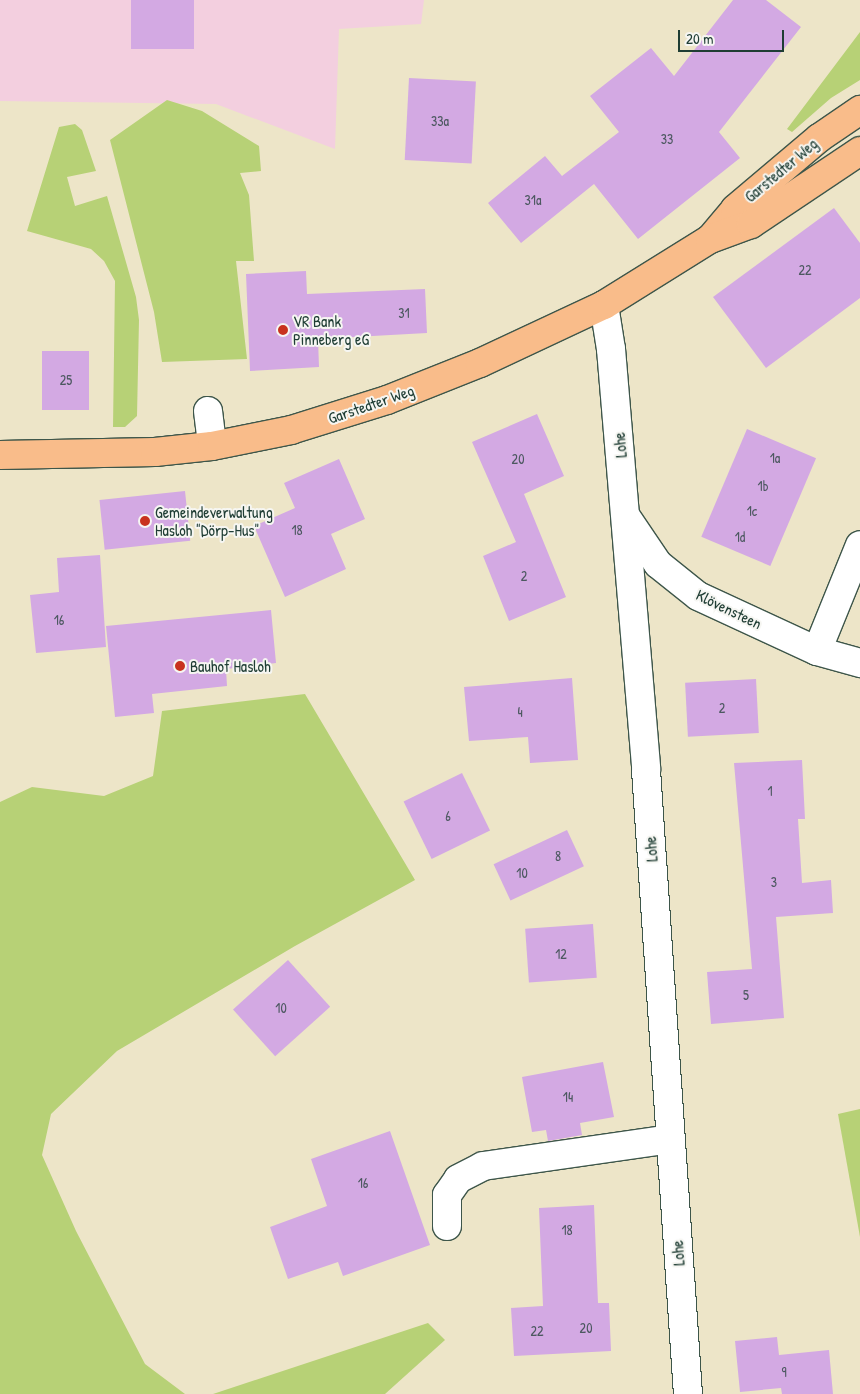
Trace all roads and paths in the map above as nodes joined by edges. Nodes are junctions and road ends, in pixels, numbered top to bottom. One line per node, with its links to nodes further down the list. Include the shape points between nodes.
1 (860, 110): 3 (main road, Garstedter Weg, via 819,138 735,209)
2 (860, 151): 3 (main road, Garstedter Weg, via 750,224)
3 (710, 239): 4 (main road, Garstedter Weg)
4 (604, 305): 6 (main road, Garstedter Weg, via 480,364 387,400 291,430); 8 (street, Lohe, via 612,349)
5 (208, 411): 6 (street)
6 (212, 446): 7 (main road, Garstedter Weg, via 155,452)
7 (0, 455)
8 (626, 517): 10 (street, Klövensteen, via 658,564 698,596); 12 (street, Lohe)
9 (860, 545): 10 (street)
10 (816, 651): 11 (street, Klövensteen)
11 (860, 663)
12 (670, 1139): 13 (street, via 483,1166 458,1179 447,1195); 14 (street, Lohe)
13 (447, 1226)
14 (688, 1394)

